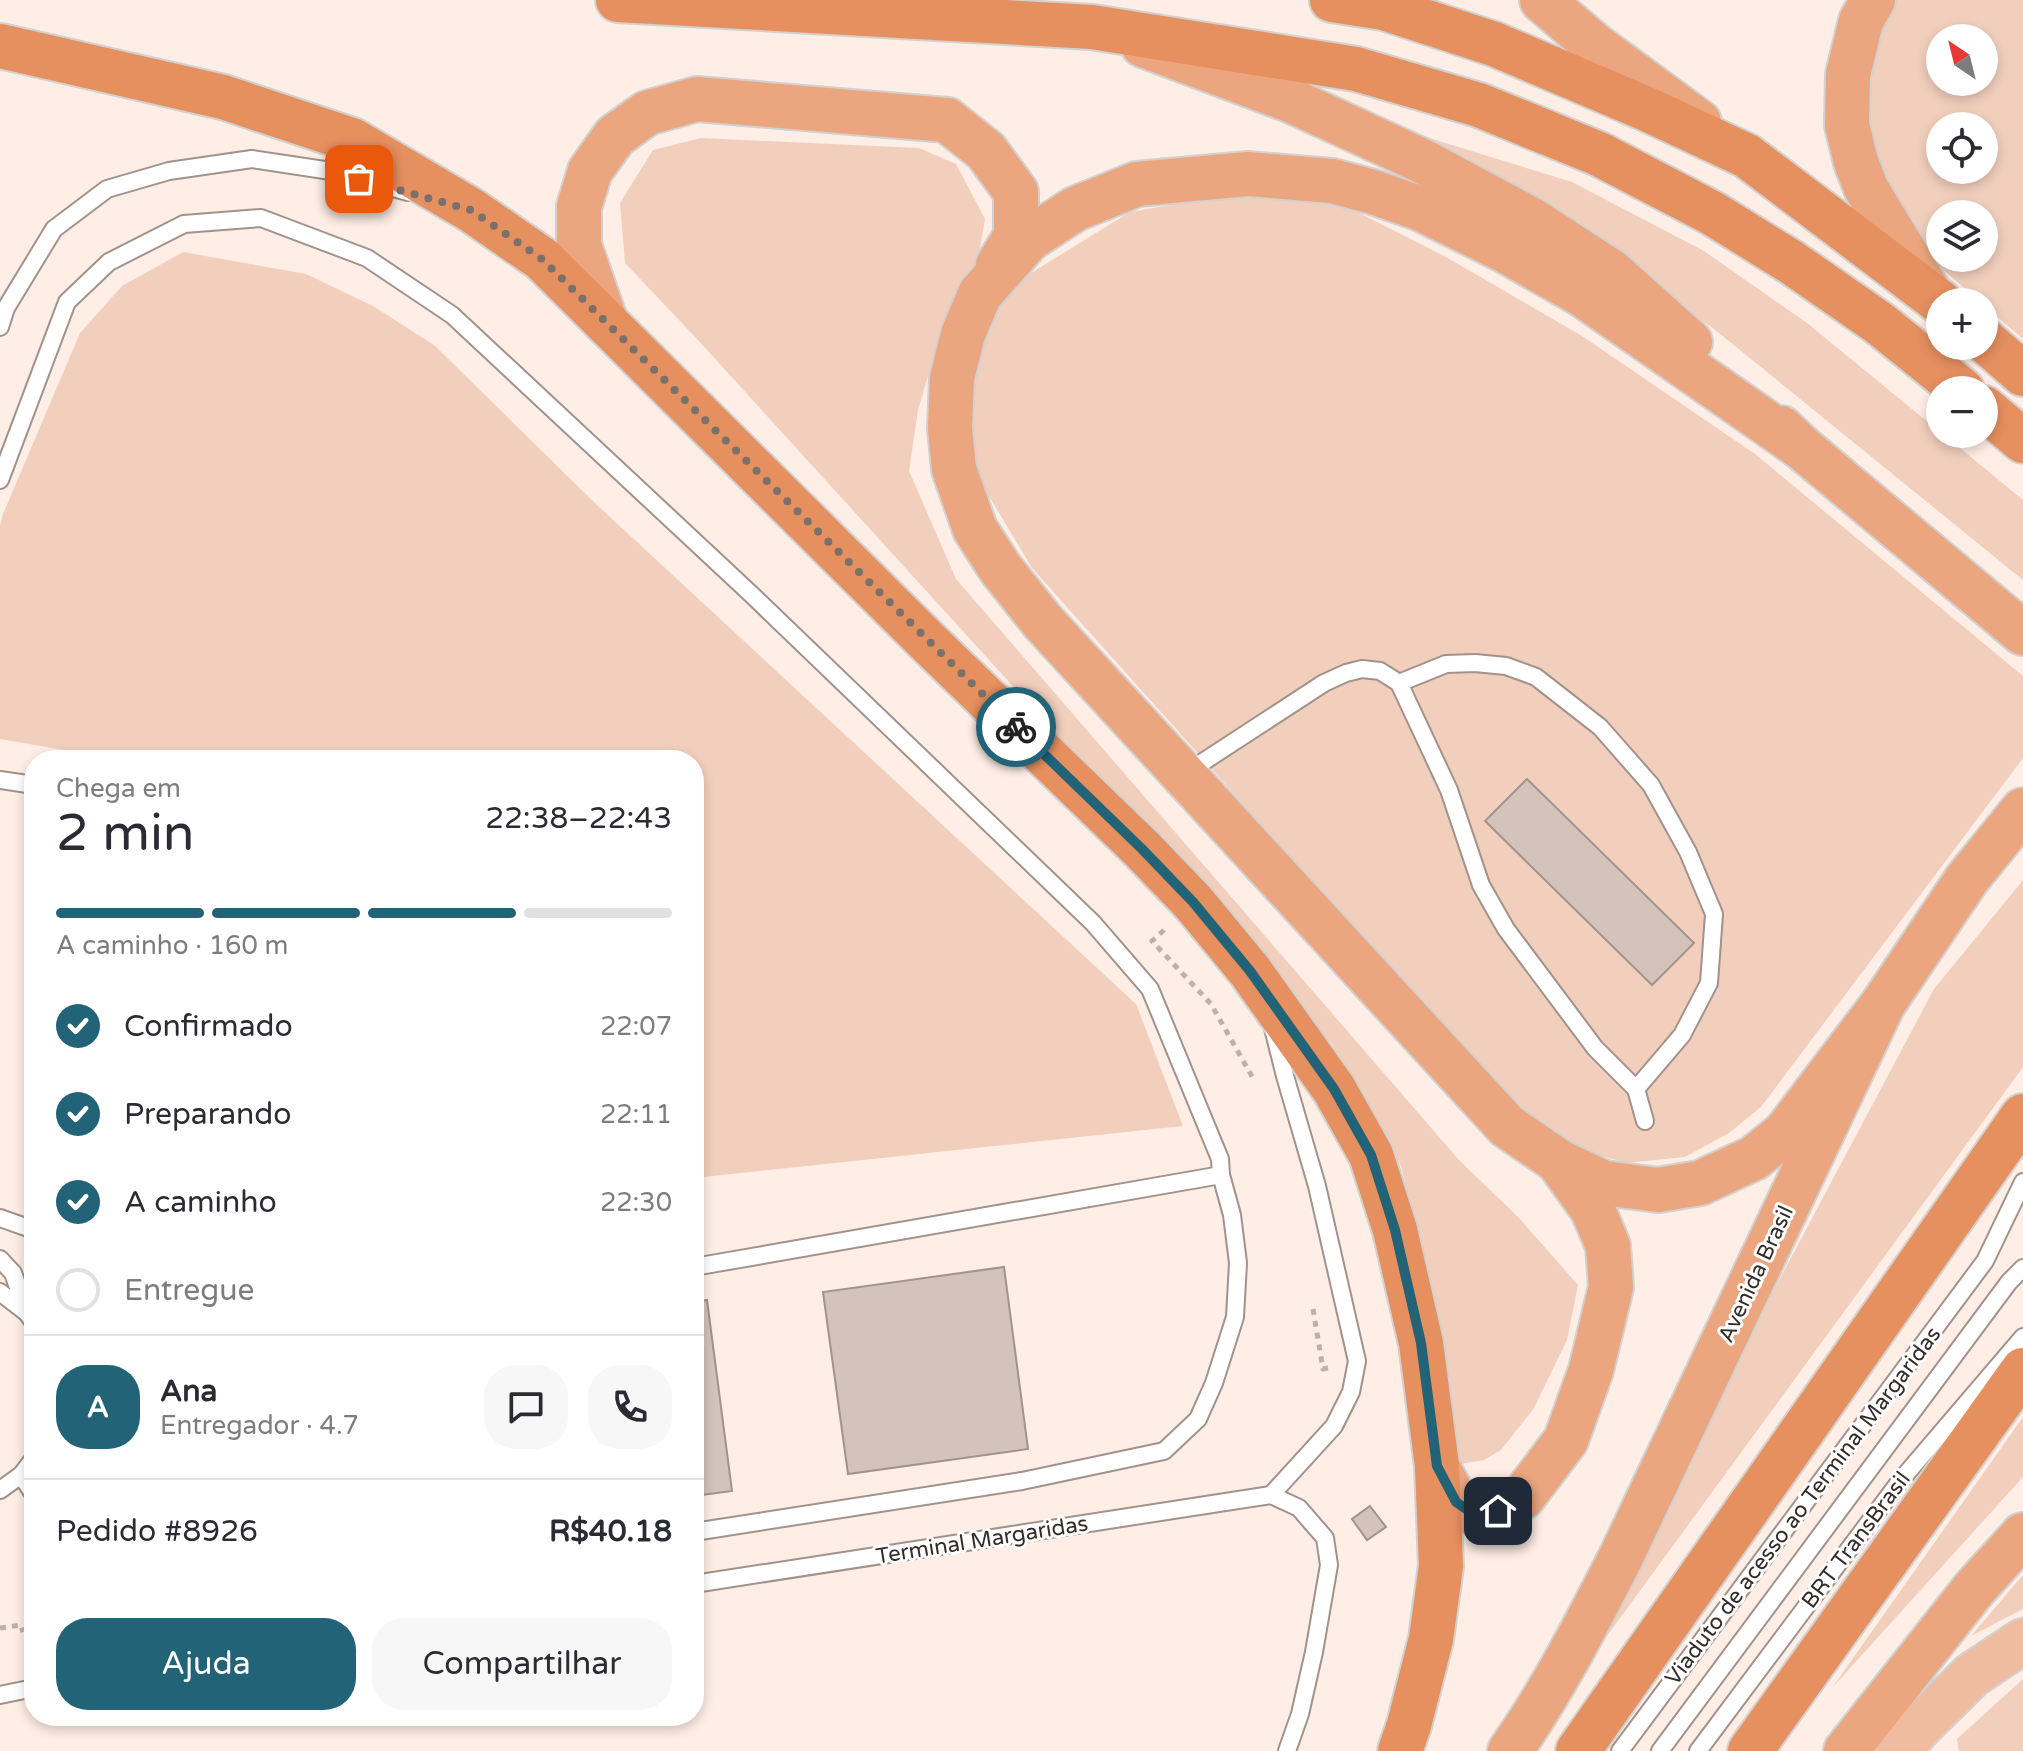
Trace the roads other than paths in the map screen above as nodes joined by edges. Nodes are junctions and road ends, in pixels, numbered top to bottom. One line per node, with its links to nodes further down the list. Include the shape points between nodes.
1 (618, 0): 5 (highway)
2 (1332, 0): 7 (highway, via 1384,8 1494,44)
3 (1542, 0): 7 (highway, via 1593,44)
4 (1873, 0): 9 (highway, via 1861,21 1848,75 1847,125 1866,188)
5 (1092, 27): 16 (highway, via 1356,69 1479,105 1599,154 1791,262); 19 (highway, via 1290,100 1532,220 1612,272)
6 (0, 46): 8 (highway, via 223,97 352,140)
7 (1747, 156): 10 (highway)
8 (471, 210): 12 (highway, via 542,259); 13 (lane, via 331,171 252,159 169,171 107,189 54,229)
9 (1929, 288)
10 (1926, 290)
11 (980, 294): 12 (highway, via 1016,236 1016,192 986,151 947,120 697,99 647,113 615,136 590,171 579,207 579,245); 19 (highway, via 1029,239 1075,209 1137,184 1248,174 1332,181 1419,208 1504,250 1583,295); 23 (highway, via 952,378 950,428 954,469 975,529 1043,622)
12 (606, 323): 27 (highway, via 1142,849)
13 (0, 327)
14 (1998, 352): 15 (highway)
15 (2023, 374)
16 (1945, 376)
17 (1998, 420): 18 (highway)
18 (2023, 441)
19 (1801, 447): 21 (highway)
20 (0, 480): 33 (lane, via 67,302 109,262 184,224 261,218 367,258 452,315 1093,923 1150,989 1220,1159)
21 (2023, 633)
22 (1399, 683): 23 (lane, via 1380,671 1346,673); 29 (lane, via 1449,790 1481,885 1506,929 1595,1048); 29 (lane, via 1446,664 1506,666 1536,677 1600,727 1651,785 1714,914 1709,983 1682,1035)
23 (1185, 774): 32 (highway, via 1507,1126)
24 (0, 780): 25 (lane)
25 (24, 784)
26 (2023, 810): 28 (highway, Avenida Brasil, via 1967,879)
27 (1250, 971): 45 (highway, via 1334,1089 1371,1155 1421,1343); 50 (lane, via 1271,1020 1317,1186 1357,1361 1351,1392 1334,1426)
28 (1883, 1004): 32 (highway, via 1785,1133 1754,1158 1700,1183 1658,1190 1604,1183); 60 (highway, Avenida Brasil, via 1621,1557 1579,1639)
29 (1636, 1089): 31 (lane)
30 (2023, 1116): 61 (highway)
31 (1645, 1121)
32 (1558, 1161): 45 (highway, via 1593,1210 1608,1246 1611,1287 1591,1370 1566,1440 1523,1497 1498,1511 1472,1513 1456,1502)
33 (1221, 1175): 38 (lane); 51 (lane, via 1238,1263 1235,1317 1198,1419 1164,1451 1022,1481)
34 (2023, 1182): 62 (lane, Viaduto de acesso ao Terminal Margaridas, via 1985,1261)
35 (0, 1218): 36 (lane)
36 (24, 1226)
37 (0, 1259): 41 (lane, via 13,1273)
38 (704, 1265)
39 (2023, 1268): 63 (lane, Viaduto de acesso ao Terminal Margaridas)
40 (0, 1292): 42 (lane)
41 (24, 1302)
42 (24, 1313)
43 (2023, 1337): 64 (lane, BRT TransBrasil, via 1900,1481)
44 (2023, 1370): 65 (highway)
45 (1437, 1466): 59 (highway, via 1441,1566 1431,1639)
46 (24, 1471): 47 (lane)
47 (21, 1475): 48 (lane); 49 (lane)
48 (24, 1480)
49 (0, 1490)
50 (1271, 1495): 53 (lane, Terminal Margaridas); 58 (lane, via 1299,1508 1325,1538 1329,1565 1300,1714)
51 (704, 1530)
52 (2023, 1535): 66 (highway)
53 (704, 1582)
54 (2023, 1641): 55 (main road)
55 (1961, 1685): 67 (main road); 68 (main road)
56 (24, 1690): 57 (lane)
57 (0, 1695)
58 (1287, 1751)
59 (1400, 1751)
60 (1510, 1751)
61 (1578, 1751)
62 (1620, 1751)
63 (1660, 1751)
64 (1698, 1751)
65 (1750, 1751)
66 (1846, 1751)
67 (1899, 1751)
68 (1939, 1751)

